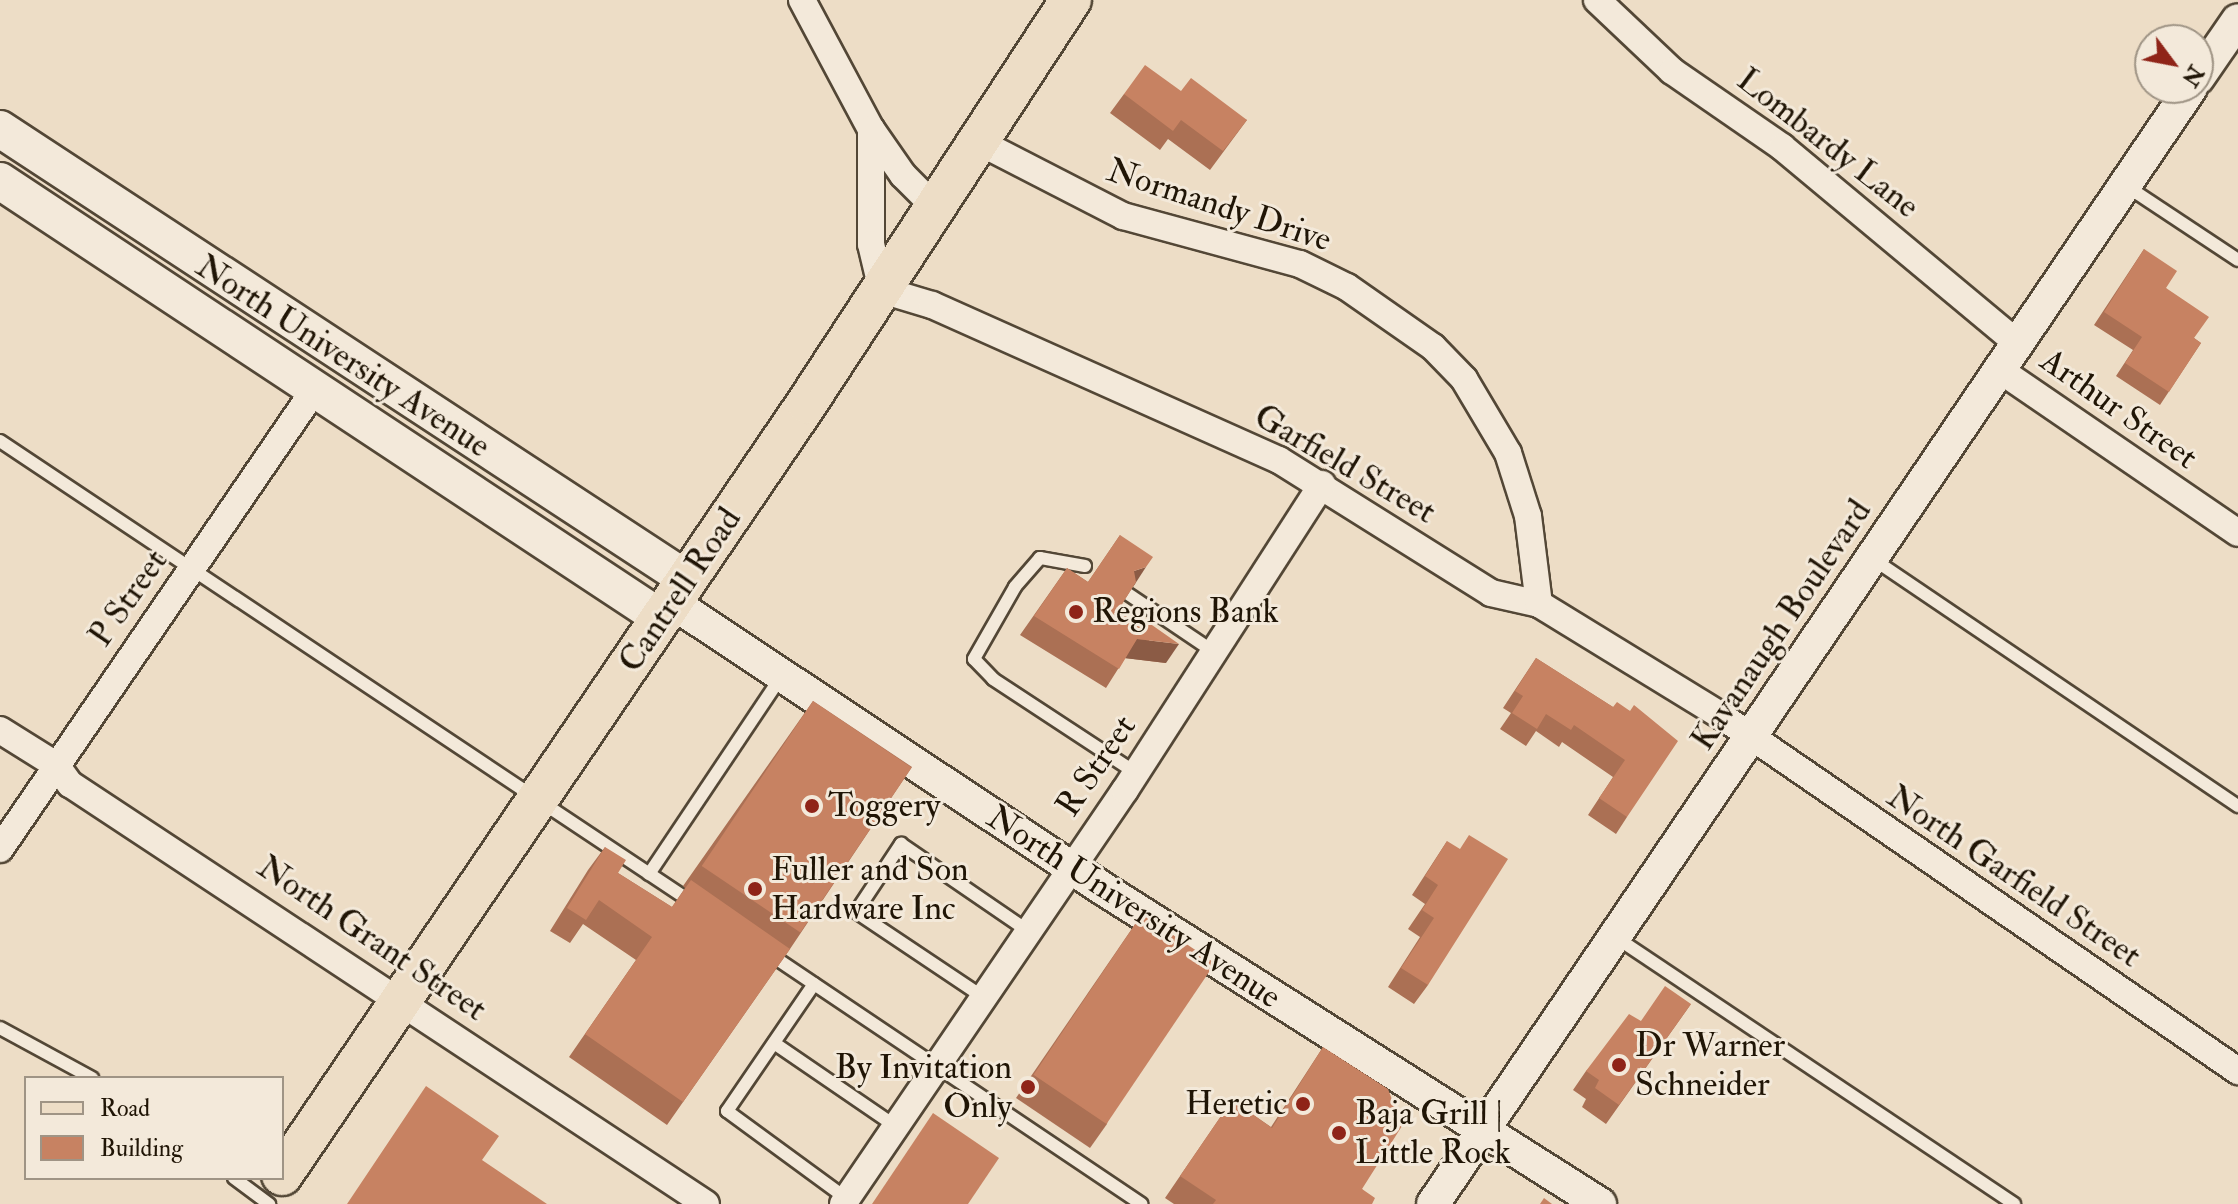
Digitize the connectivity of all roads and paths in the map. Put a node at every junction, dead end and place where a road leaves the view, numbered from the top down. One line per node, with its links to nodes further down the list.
1 (802, 0): 8 (street)
2 (1071, 0): 9 (main road, Cantrell Road)
3 (1597, 0): 15 (street, Lombardy Lane)
4 (2238, 20): 5 (street)
5 (2214, 55)
6 (2180, 104): 11 (street, Kavanaugh Boulevard)
7 (0, 129): 25 (main road, North University Avenue)
8 (871, 129): 12 (street); 14 (street)
9 (979, 142): 12 (main road, Cantrell Road); 26 (street, Normandy Drive)
10 (0, 181): 17 (main road, North University Avenue)
11 (2125, 185): 13 (lane); 15 (street, Kavanaugh Boulevard)
12 (935, 207): 14 (main road, Cantrell Road)
13 (2238, 260)
14 (882, 290): 19 (street, Garfield Street); 25 (main road, Cantrell Road)
15 (2017, 343): 16 (street, Kavanaugh Boulevard)
16 (2000, 370): 20 (street, Arthur Street); 21 (street, Kavanaugh Boulevard)
17 (315, 389): 23 (street, P Street); 25 (main road, North University Avenue)
18 (0, 441): 23 (lane)
19 (1322, 484): 26 (street, Garfield Street); 27 (street, R Street)
20 (2238, 533)
21 (1871, 557): 30 (street, Kavanaugh Boulevard); 34 (lane)
22 (1085, 566): 32 (lane)
23 (192, 569): 31 (street, P Street); 33 (lane)
24 (1128, 594): 27 (lane)
25 (674, 600): 28 (street, North University Avenue); 33 (main road, Cantrell Road)
26 (1539, 604): 30 (street, Garfield Street)
27 (1214, 652): 32 (street, R Street)
28 (782, 675): 36 (street, North University Avenue); 37 (lane)
29 (0, 730): 31 (street, North Grant Street)
30 (1750, 739): 40 (street, Kavanaugh Boulevard); 48 (street, North Garfield Street)
31 (56, 765): 35 (street, P Street); 44 (street, North Grant Street)
32 (1136, 773): 36 (street, R Street)
33 (537, 800): 37 (lane); 44 (main road, Cantrell Road)
34 (2238, 806)
35 (0, 849)
36 (1071, 867): 39 (street, R Street); 51 (street, North University Avenue)
37 (649, 874): 38 (lane)
38 (700, 908)
39 (1028, 931): 43 (street, R Street); 43 (lane)
40 (1614, 936): 51 (street, Kavanaugh Boulevard); 58 (lane)
41 (751, 942): 42 (lane)
42 (814, 984): 46 (lane); 47 (lane)
43 (983, 997): 47 (street, R Street)
44 (400, 1000): 52 (main road, Cantrell Road); 54 (street, North Grant Street)
45 (0, 1028): 49 (lane)
46 (774, 1043): 50 (lane); 53 (lane)
47 (937, 1066): 50 (street, R Street); 55 (lane)
48 (2238, 1071)
49 (88, 1076)
50 (895, 1126): 53 (street, R Street)
51 (1482, 1131): 56 (street, Kavanaugh Boulevard); 57 (street, North University Avenue)
52 (284, 1164)
53 (844, 1201)
54 (706, 1204)
55 (1142, 1204)
56 (1433, 1204)
57 (1600, 1204)
58 (2014, 1204)

